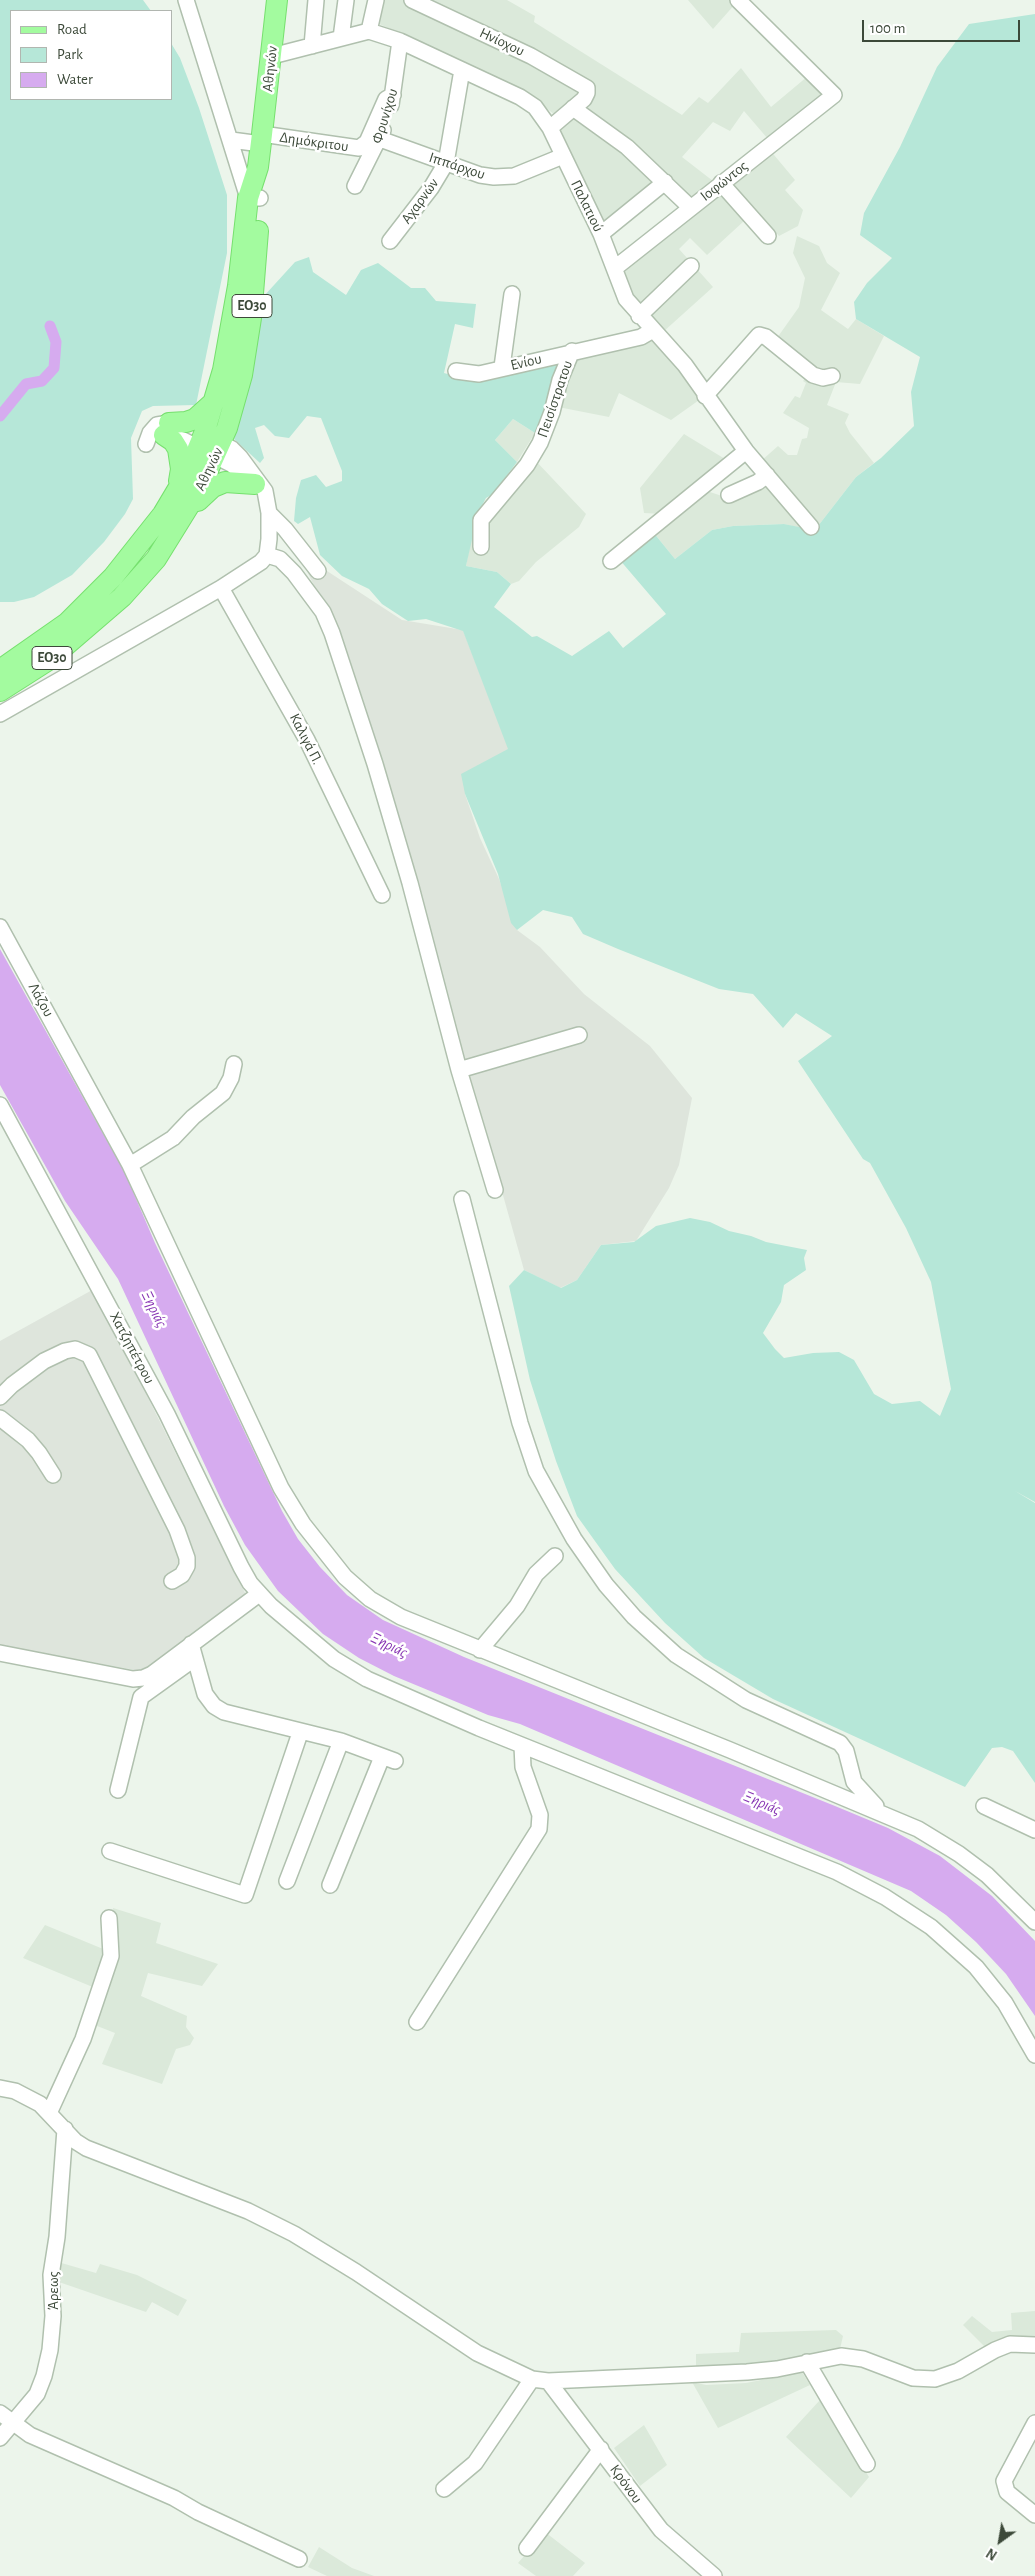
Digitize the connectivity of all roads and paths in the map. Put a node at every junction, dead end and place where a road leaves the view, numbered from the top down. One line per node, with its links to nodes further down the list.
1 (186, 0): 19 (street)
2 (276, 0): 12 (main road, Αθηνών / ΕΟ30)
3 (316, 0): 11 (street)
4 (346, 0): 9 (street)
5 (376, 0): 8 (street)
6 (412, 0): 15 (street, Ηνίοχου)
7 (738, 0): 23 (street, Ιοφώντος)
8 (369, 31): 9 (street); 10 (street, Παλατιού)
9 (341, 38): 11 (street)
10 (400, 41): 13 (street, Παλατιού); 14 (street, Φρυνίχου)
11 (312, 46): 12 (street)
12 (272, 56): 17 (main road, Αθηνών / ΕΟ30)
13 (462, 70): 16 (street, Παλατιού); 21 (street, Αχαρνών)
14 (393, 95): 17 (street, Δημόκριτου); 18 (street, Φρυνίχου)
15 (573, 108): 16 (street); 22 (street)
16 (550, 128): 20 (street, Παλατιού)
17 (262, 139): 19 (street, Δημόκριτου); 25 (main road, Αθηνών / ΕΟ30)
18 (380, 139): 21 (street, Ιππάρχου); 24 (street, Φρυνίχου)
19 (231, 140): 25 (street)
20 (563, 156): 21 (street, Ιππάρχου); 27 (street, Παλατιού)
21 (446, 163): 29 (street, Αχαρνών)
22 (665, 182): 26 (street); 27 (street)
23 (721, 183): 26 (street, Ιοφώντος); 28 (street)
24 (355, 186)
25 (254, 198): 40 (main road, Αθηνών / ΕΟ30); 42 (main road, Αθηνών / ΕΟ30)
26 (690, 208): 31 (street, Ιοφώντος)
27 (600, 234): 31 (street, Παλατιού)
28 (768, 236)
29 (390, 241)
30 (691, 266): 33 (street)
31 (615, 268): 33 (street, Παλατιού)
32 (512, 294): 36 (street)
33 (640, 316): 34 (street, Παλατιού)
34 (653, 330): 35 (street, Ενίου); 39 (street, Παλατιού)
35 (572, 351): 36 (street, Ενίου); 50 (street, Πεισίστρατου)
36 (502, 368): 37 (street, Ενίου)
37 (456, 371)
38 (832, 376): 39 (street)
39 (705, 396): 43 (street, Παλατιού)
40 (216, 399): 41 (main road); 42 (main road, Αθηνών / ΕΟ30)
41 (166, 429): 42 (street); 47 (main road)
42 (210, 446): 45 (street); 47 (main road, Αθηνών / ΕΟ30)
43 (746, 451): 44 (street, Παλατιού); 52 (street)
44 (767, 475): 46 (street); 49 (street, Παλατιού)
45 (260, 488): 47 (main road); 48 (street)
46 (729, 495)
47 (180, 504): 55 (main road, Αθηνών / ΕΟ30); 56 (main road, Αθηνών / ΕΟ30)
48 (269, 513): 51 (street); 53 (street)
49 (811, 527)
50 (481, 547)
51 (267, 554): 54 (street); 62 (street)
52 (611, 561)
53 (318, 571)
54 (220, 588): 57 (street); 58 (street, Καλιγά Π.)
55 (0, 670)
56 (0, 691)
57 (0, 714)
58 (382, 895)
59 (0, 927): 64 (street, Λάζου)
60 (579, 1035): 62 (street)
61 (234, 1064): 64 (street)
62 (459, 1070): 65 (street)
63 (0, 1105): 72 (street, Χατζηπέτρου)
64 (130, 1165): 73 (street, Λάζου)
65 (495, 1190)
66 (462, 1199): 81 (street)
67 (0, 1396): 71 (street)
68 (1, 1421): 69 (street)
69 (53, 1475)
70 (555, 1556): 73 (street)
71 (172, 1581)
72 (259, 1594): 74 (street); 78 (street, Χατζηπέτρου)
73 (480, 1650): 81 (street, Λάζου)
74 (193, 1652): 75 (street); 76 (street); 79 (street)
75 (0, 1653)
76 (300, 1733): 77 (street); 83 (street)
77 (341, 1742): 84 (street); 85 (street)
78 (522, 1746): 88 (street); 89 (street, Χατζηπέτρου)
79 (118, 1790)
80 (984, 1806): 82 (street)
81 (883, 1812): 87 (street, Λάζου)
82 (1035, 1830)
83 (110, 1851)
84 (287, 1881)
85 (330, 1885)
86 (109, 1918): 91 (street)
87 (1035, 1922)
88 (417, 2022)
89 (1035, 2055)
90 (0, 2088): 91 (street)
91 (50, 2112): 92 (street)
92 (65, 2129): 95 (street); 98 (street, Άρεως)
93 (1035, 2345): 94 (street)
94 (807, 2362): 96 (street); 102 (street)
95 (532, 2379): 96 (street); 103 (street)
96 (548, 2381): 101 (street, Κρόνου)
97 (0, 2413): 98 (street)
98 (14, 2422): 100 (street, Άρεως); 106 (street)
99 (1035, 2422): 104 (street)
100 (0, 2438)
101 (601, 2449): 105 (street); 107 (street, Κρόνου)
102 (867, 2464)
103 (444, 2489)
104 (1035, 2514)
105 (527, 2548)
106 (299, 2559)
107 (714, 2576)

